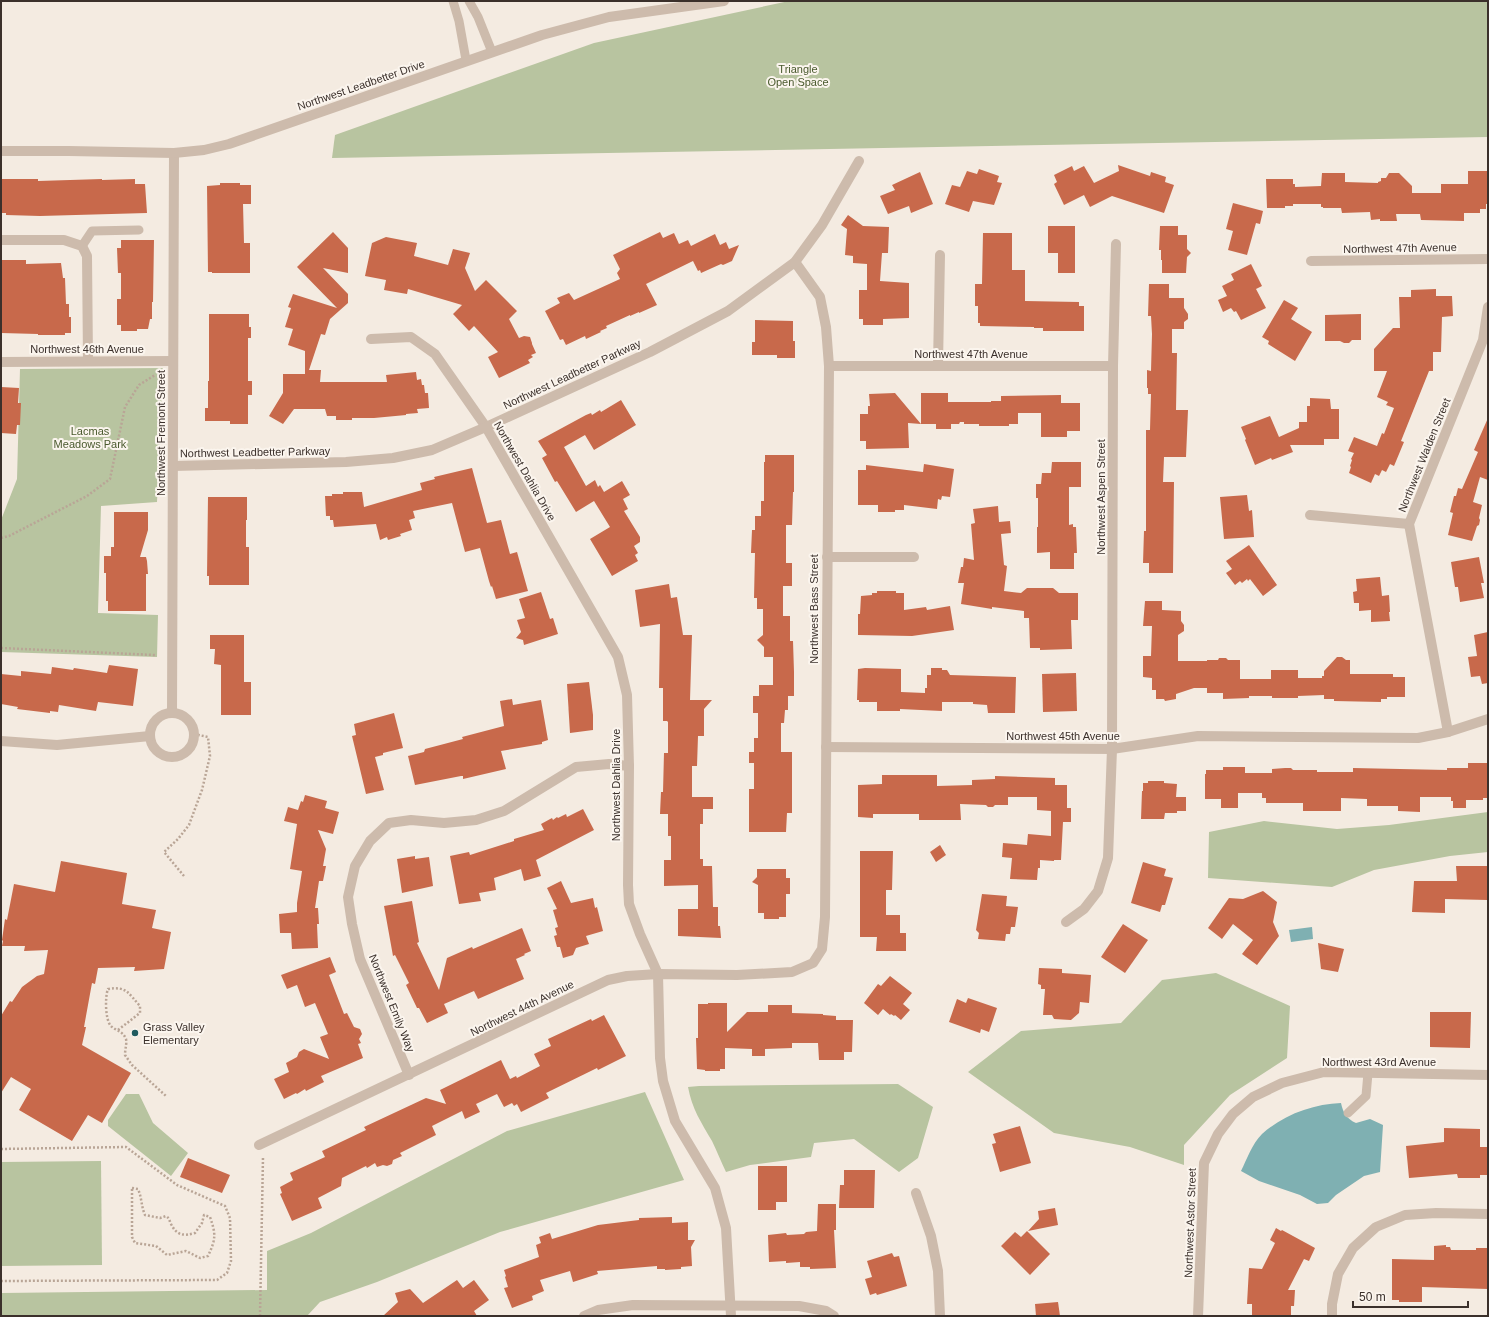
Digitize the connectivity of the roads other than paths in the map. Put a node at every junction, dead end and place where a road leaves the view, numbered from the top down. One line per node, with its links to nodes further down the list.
1 (453, 1): 5 (lane)
2 (469, 1): 4 (lane)
3 (724, 1): 4 (street, Northwest Leadbetter Drive)
4 (492, 52): 5 (street, Northwest Leadbetter Drive)
5 (466, 60): 7 (street, Northwest Leadbetter Drive)
6 (1, 151): 7 (street, Northwest Leadbetter Drive)
7 (174, 153): 20 (street, Northwest Fremont Street)
8 (859, 161): 16 (street, Northwest Leadbetter Parkway)
9 (139, 230): 12 (lane)
10 (1, 240): 12 (street)
11 (1116, 244): 24 (street, Northwest Aspen Street)
12 (82, 246): 19 (street)
13 (940, 255): 22 (street)
14 (1488, 259): 15 (street, Northwest 47th Avenue)
15 (1311, 261)
16 (794, 262): 23 (street, Northwest Bass Street); 25 (street, Northwest Leadbetter Parkway)
17 (1488, 307): 28 (street, Northwest Walden Street)
18 (371, 339): 25 (street, Northwest Dahlia Drive)
19 (88, 360): 20 (street, Northwest 46th Avenue); 21 (street, Northwest 46th Avenue)
20 (173, 361): 26 (street, Northwest Fremont Street)
21 (1, 362)
22 (938, 365): 23 (street, Northwest 47th Avenue); 24 (street, Northwest 47th Avenue)
23 (829, 366): 29 (street, Northwest Bass Street)
24 (1113, 366): 37 (street, Northwest Aspen Street)
25 (486, 427): 26 (street, Northwest Leadbetter Parkway); 38 (street, Northwest Dahlia Drive)
26 (173, 466): 31 (street, Northwest Fremont Street)
27 (1310, 514): 28 (street)
28 (1409, 524): 33 (street, Northwest Walden Street)
29 (827, 557): 30 (street); 36 (street, Northwest Bass Street)
30 (914, 557)
31 (172, 713): 34 (street); 34 (street)
32 (1488, 719): 33 (street, Northwest 45th Avenue)
33 (1448, 732): 37 (street, Northwest 45th Avenue)
34 (150, 736): 35 (street)
35 (1, 741)
36 (826, 747): 37 (street, Northwest 45th Avenue); 40 (street, Northwest Bass Street)
37 (1112, 749): 39 (street, Northwest Aspen Street)
38 (629, 766): 41 (street, Northwest Dahlia Drive); 43 (street, Northwest Emily Way)
39 (1066, 922)
40 (813, 962): 41 (street, Northwest 44th Avenue)
41 (658, 974): 43 (street, Northwest 44th Avenue); 50 (street, Northwest Dahlia Drive)
42 (1368, 1073): 44 (street, Northwest 43rd Avenue); 45 (lane); 46 (street, Northwest 43rd Avenue)
43 (408, 1075): 47 (street, Northwest 44th Avenue)
44 (1488, 1075)
45 (1348, 1113)
46 (1233, 1114): 54 (street, Northwest Astor Street)
47 (260, 1145)
48 (916, 1193): 53 (street)
49 (1488, 1214): 55 (street)
50 (731, 1311): 51 (street); 52 (street)
51 (584, 1316)
52 (834, 1316)
53 (940, 1316)
54 (1198, 1316)
55 (1332, 1316)

